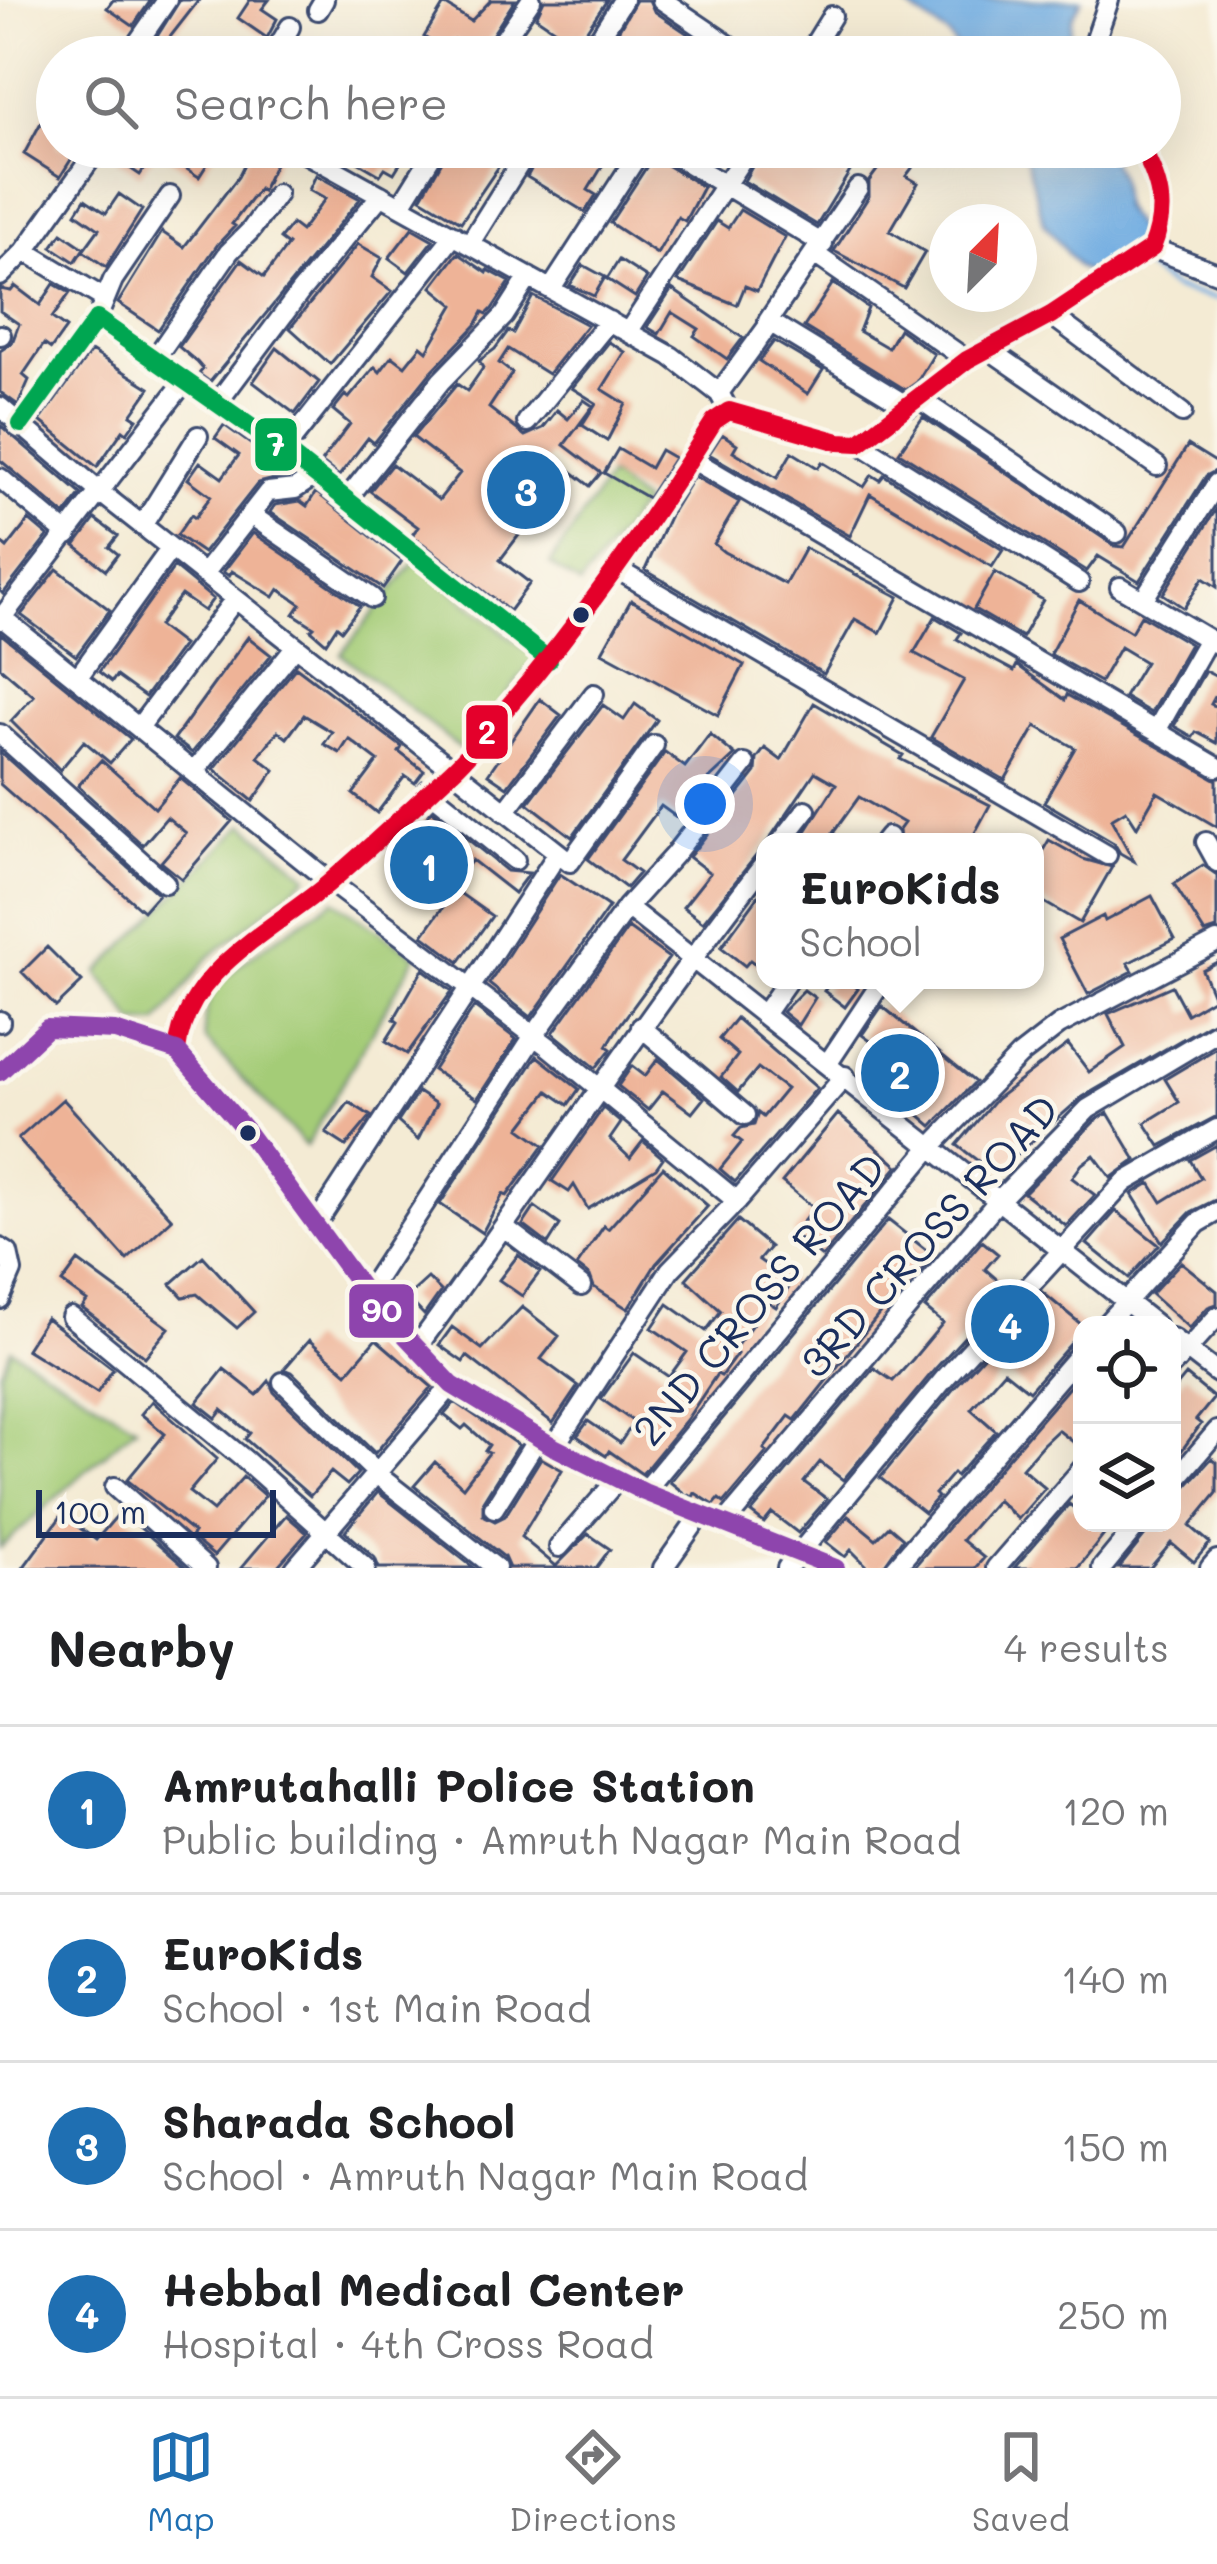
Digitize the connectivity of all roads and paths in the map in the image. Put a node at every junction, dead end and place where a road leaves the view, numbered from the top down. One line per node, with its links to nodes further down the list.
1 (167, 0): 8 (street)
2 (531, 0): 10 (street)
3 (623, 0): 11 (street)
4 (662, 0): 12 (street)
5 (1109, 0): 14 (street)
6 (832, 16): 13 (street)
7 (290, 27): 9 (street)
8 (142, 36)
9 (285, 36)
10 (511, 36)
11 (600, 36)
12 (716, 36)
13 (820, 36)
14 (1097, 36)
15 (84, 168): 31 (street)
16 (338, 168): 26 (street)
17 (423, 168): 28 (street)
18 (514, 168): 29 (street)
19 (630, 168): 36 (street)
20 (697, 168): 23 (street)
21 (737, 168): 23 (street)
22 (1152, 168): 30 (street)
23 (726, 185): 32 (street); 42 (street)
24 (858, 188): 32 (street)
25 (277, 194): 44 (street)
26 (382, 195): 28 (street); 48 (street)
27 (170, 196): 37 (street)
28 (401, 205): 29 (street)
29 (462, 239): 35 (street); 57 (street)
30 (1152, 248): 33 (street); 38 (street)
31 (25, 250): 34 (street); 37 (street)
32 (820, 250): 41 (street); 45 (street)
33 (1217, 273)
34 (0, 276)
35 (529, 277): 36 (street); 64 (street)
36 (551, 289): 40 (street)
37 (105, 299): 39 (street)
38 (1051, 315): 43 (street); 52 (street)
39 (97, 319): 44 (street); 54 (street)
40 (609, 321): 42 (street); 53 (street)
41 (771, 322): 47 (street); 49 (street)
42 (628, 332): 47 (street)
43 (988, 348): 45 (street); 59 (street)
44 (154, 360): 46 (street)
45 (968, 360): 49 (street)
46 (185, 381): 48 (street); 63 (street)
47 (719, 393): 51 (street)
48 (218, 402): 57 (street)
49 (913, 403): 56 (street); 67 (street)
50 (0, 407): 54 (street)
51 (729, 411): 56 (street); 58 (street)
52 (1182, 413)
53 (527, 422)
54 (21, 424): 63 (street)
55 (198, 436): 66 (street)
56 (859, 443): 72 (street)
57 (284, 450): 60 (street)
58 (690, 458): 70 (street); 84 (street)
59 (1156, 466)
60 (316, 475): 64 (street); 65 (street)
61 (0, 478): 68 (street)
62 (1217, 483): 76 (street)
63 (101, 493): 66 (street); 68 (street)
64 (347, 499): 80 (street)
65 (250, 515): 71 (street); 74 (street)
66 (142, 526): 69 (street)
67 (1118, 532)
68 (68, 535): 77 (street)
69 (171, 548): 71 (street); 81 (street)
70 (617, 570): 80 (street); 96 (street)
71 (204, 574): 75 (street)
72 (1079, 582)
73 (1120, 587): 76 (street)
74 (372, 598)
75 (235, 599): 79 (street); 83 (street)
76 (1143, 600): 78 (street)
77 (1, 618): 81 (street)
78 (1212, 641): 84 (street)
79 (295, 646): 89 (street); 90 (street)
80 (549, 660): 89 (street)
81 (78, 677): 83 (street)
82 (594, 694): 93 (street)
83 (140, 726): 90 (street)
84 (1156, 731): 88 (street)
85 (0, 734): 102 (street)
86 (654, 745): 97 (street)
87 (745, 764): 103 (street)
88 (1217, 767)
89 (453, 771): 91 (street); 93 (street)
90 (194, 772): 101 (street)
91 (428, 790): 98 (street); 101 (street)
92 (806, 810): 94 (street)
93 (505, 812): 97 (street)
94 (789, 833)
95 (1206, 842): 99 (street)
96 (1107, 855)
97 (564, 858): 106 (street)
98 (515, 860)
99 (1217, 862)
100 (756, 874): 105 (street)
101 (330, 882): 106 (street); 113 (street)
102 (165, 883)
103 (627, 907): 105 (street); 112 (street)
104 (1217, 942): 120 (street, 2ND CROSS ROAD)
105 (691, 957): 109 (street); 110 (street)
106 (470, 986): 112 (street); 124 (street)
107 (782, 989): 109 (street)
108 (877, 989): 114 (street)
109 (765, 1013): 114 (street)
110 (641, 1027): 117 (street); 118 (street)
111 (1217, 1032): 122 (street, 3RD CROSS ROAD)
112 (533, 1037): 117 (street); 130 (street)
113 (177, 1051): 115 (street); 124 (street)
114 (828, 1063): 116 (street)
115 (0, 1072)
116 (845, 1076): 120 (street); 121 (street)
117 (598, 1087): 121 (street); 125 (street)
118 (745, 1115)
119 (1217, 1129): 127 (street)
120 (931, 1147): 122 (street); 151 (street, 2ND CROSS ROAD)
121 (737, 1201): 145 (street)
122 (998, 1201): 127 (street); 154 (street, 3RD CROSS ROAD)
123 (1217, 1212): 132 (street)
124 (316, 1224): 130 (street)
125 (505, 1228): 129 (street); 139 (street)
126 (0, 1248): 128 (street)
127 (1062, 1250): 132 (street); 158 (street)
128 (6, 1272): 131 (street)
129 (581, 1286)
130 (366, 1294): 139 (street)
131 (0, 1299)
132 (1125, 1301): 133 (street); 134 (street)
133 (1112, 1316)
134 (1144, 1316)
135 (71, 1317): 156 (street)
136 (1217, 1318): 137 (street)
137 (1181, 1343)
138 (1181, 1346): 141 (street)
139 (417, 1347): 143 (street)
140 (1073, 1361): 166 (street)
141 (1217, 1373)
142 (283, 1382): 147 (street)
143 (452, 1385): 145 (street); 147 (street)
144 (1217, 1431): 146 (street)
145 (546, 1443): 148 (street); 152 (street)
146 (1181, 1473)
147 (377, 1474): 156 (street); 163 (street)
148 (618, 1479): 151 (street); 157 (street)
149 (1073, 1479): 167 (street)
150 (115, 1486): 160 (street)
151 (644, 1492): 153 (street)
152 (494, 1508)
153 (701, 1514): 154 (street); 164 (street)
154 (724, 1524): 158 (street)
155 (1132, 1532): 168 (street)
156 (326, 1535): 161 (street); 162 (street)
157 (559, 1547)
158 (793, 1560): 165 (street)
159 (1217, 1560): 169 (street)
160 (206, 1568)
161 (295, 1568)
162 (366, 1568)
163 (496, 1568)
164 (663, 1568)
165 (836, 1568)
166 (895, 1568)
167 (996, 1568)
168 (1102, 1568)
169 (1210, 1568)

